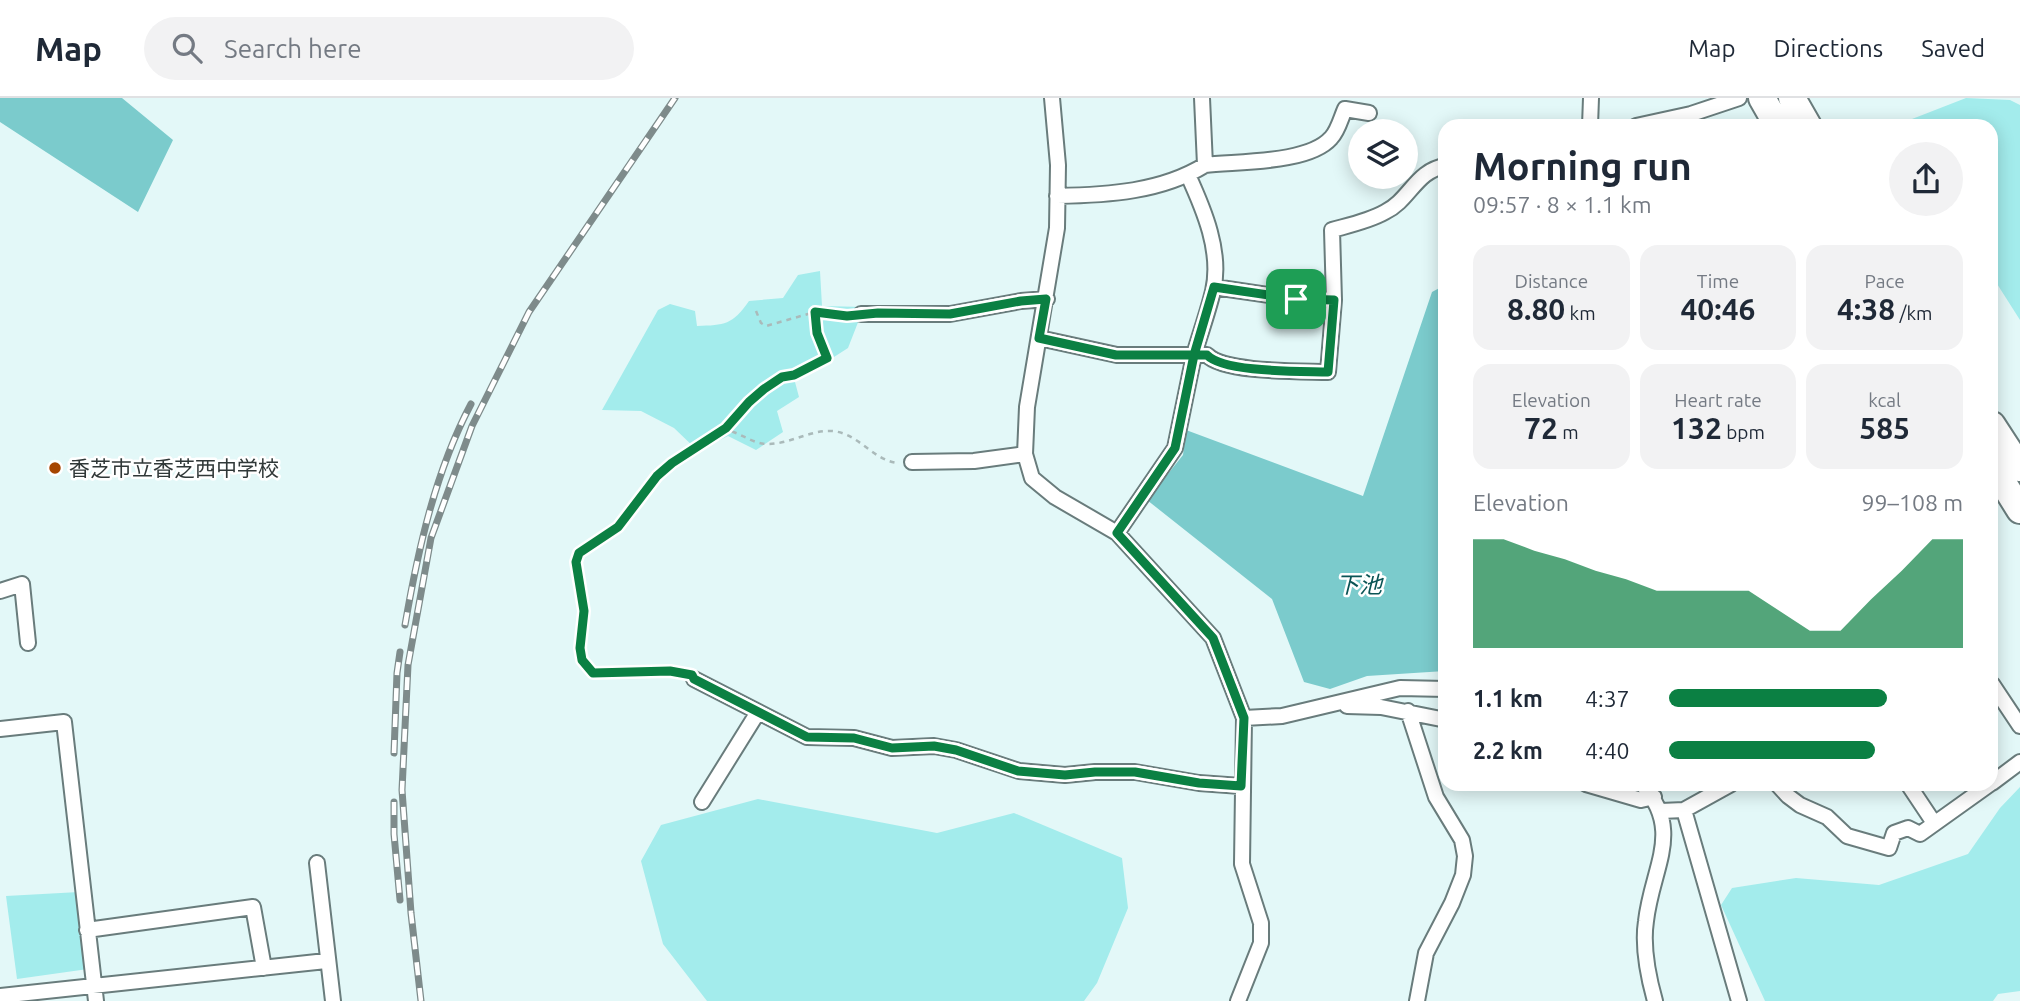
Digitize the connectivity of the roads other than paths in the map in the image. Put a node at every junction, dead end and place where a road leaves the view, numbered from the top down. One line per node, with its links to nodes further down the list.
1 (1052, 98): 13 (street)
2 (1202, 98): 10 (street)
3 (1591, 98): 7 (street)
4 (1739, 98): 8 (street)
5 (1762, 98): 9 (highway)
6 (1369, 113): 10 (street)
7 (1590, 119)
8 (1697, 119)
9 (1774, 119)
10 (1205, 164): 12 (street)
11 (1438, 167): 16 (street)
12 (1188, 175): 13 (street); 14 (street)
13 (1058, 196): 15 (street)
14 (1214, 287): 16 (street); 19 (street)
15 (1046, 299): 17 (street); 18 (street)
16 (1334, 300): 19 (street)
17 (861, 314)
18 (1039, 338): 19 (street); 23 (street)
19 (1194, 355): 28 (street)
20 (1998, 417): 22 (highway)
21 (1998, 434): 25 (highway)
22 (2020, 447)
23 (1025, 454): 24 (street); 28 (street)
24 (912, 462)
25 (2020, 468)
26 (1998, 475): 27 (highway)
27 (2020, 510)
28 (1117, 533): 37 (street)
29 (0, 591): 30 (street)
30 (28, 643)
31 (694, 679): 36 (street)
32 (1438, 689): 34 (street)
33 (1998, 693): 39 (street)
34 (1329, 705): 35 (street); 37 (street)
35 (1408, 711): 38 (street); 63 (street)
36 (758, 712): 43 (street); 50 (street)
37 (1244, 718): 43 (street)
38 (1438, 718)
39 (2020, 726)
40 (0, 729): 55 (street)
41 (2020, 762): 42 (street)
42 (1998, 778)
43 (1241, 786): 62 (street)
44 (1610, 791): 51 (street)
45 (1647, 791): 51 (street)
46 (1719, 791): 52 (street)
47 (1783, 791): 53 (street)
48 (1913, 791): 53 (street)
49 (1980, 791): 53 (street)
50 (702, 802)
51 (1657, 804): 52 (street); 64 (street)
52 (1685, 810): 65 (street)
53 (1934, 823)
54 (317, 863): 56 (street)
55 (87, 930): 57 (street); 58 (street)
56 (326, 961): 57 (street); 61 (street)
57 (264, 968): 58 (street)
58 (94, 984): 59 (street); 60 (street)
59 (0, 996)
60 (96, 1001)
61 (333, 1001)
62 (1238, 1001)
63 (1417, 1001)
64 (1655, 1001)
65 (1739, 1001)

